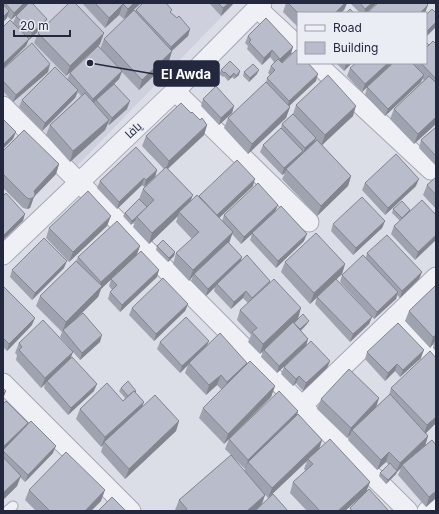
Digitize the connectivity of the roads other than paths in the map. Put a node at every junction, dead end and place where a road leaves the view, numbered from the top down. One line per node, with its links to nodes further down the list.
1 (259, 6): 2 (street); 4 (street, يافا)
2 (297, 45)
3 (317, 64): 6 (street)
4 (175, 91): 7 (street, يافا); 8 (street)
5 (3, 106): 7 (street)
6 (431, 170)
7 (78, 182): 9 (street, يافا); 14 (street)
8 (310, 222)
9 (3, 254)
10 (436, 277): 11 (street)
11 (394, 318): 12 (street); 14 (street)
12 (436, 361)
13 (3, 384): 16 (street)
14 (302, 406): 17 (street)
15 (436, 503): 18 (street)
16 (131, 511)
17 (408, 511)
18 (427, 511)

